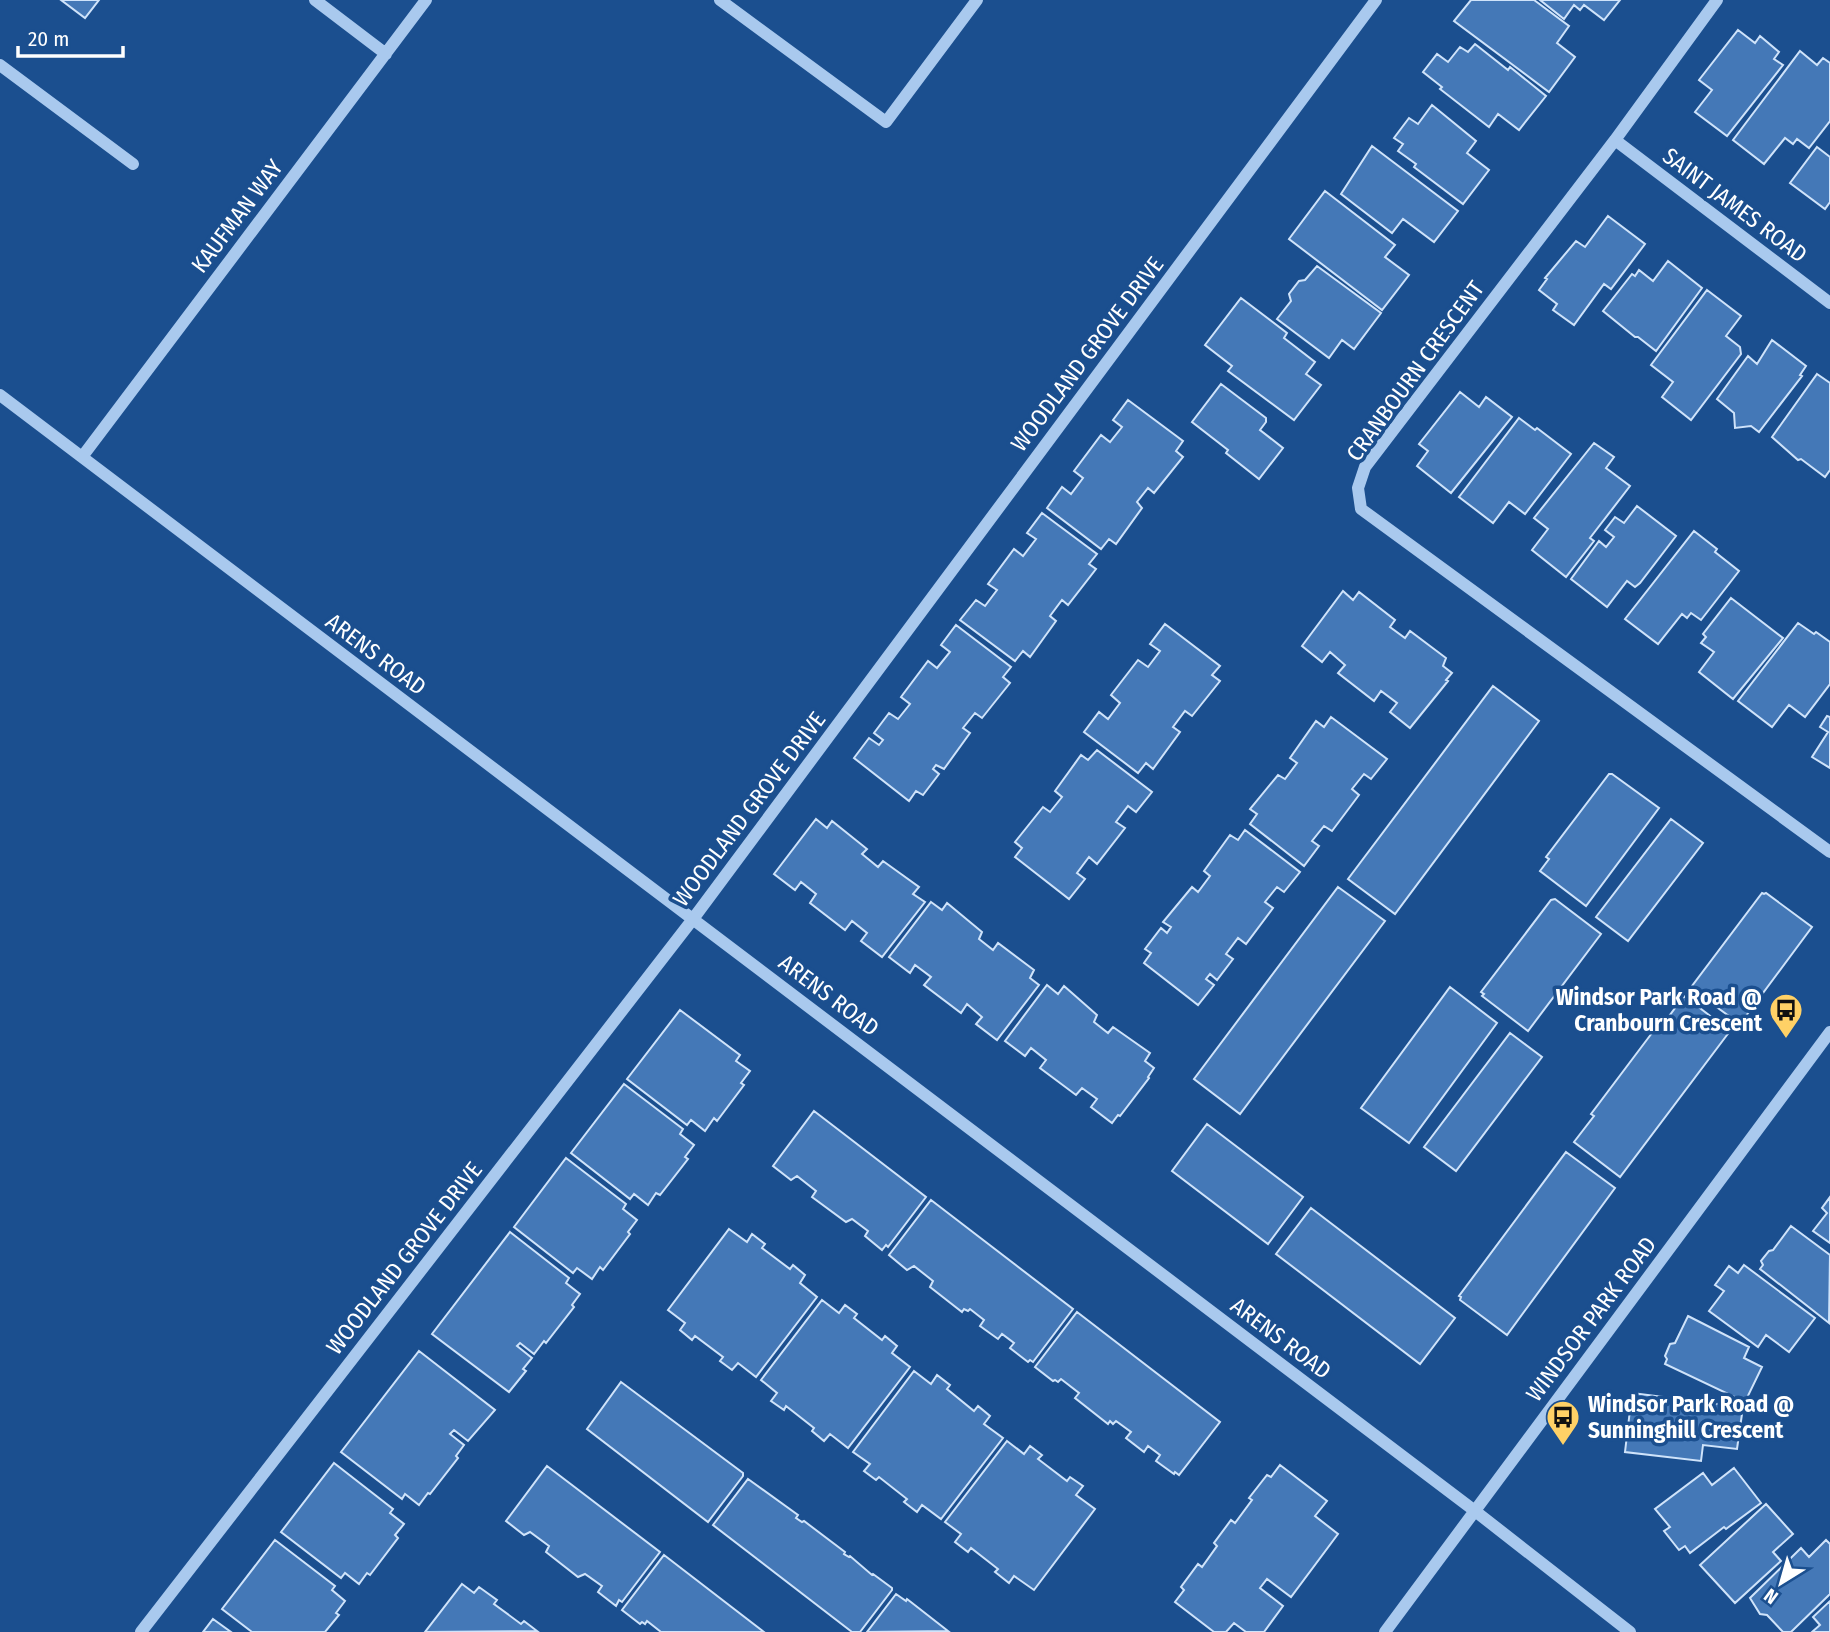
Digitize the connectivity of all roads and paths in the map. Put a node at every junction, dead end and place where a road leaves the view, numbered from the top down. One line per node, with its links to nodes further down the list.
1 (315, 0): 7 (street)
2 (426, 0): 7 (street, KAUFMAN WAY)
3 (720, 0): 4 (street)
4 (977, 0)
5 (1376, 0): 15 (street, WOODLAND GROVE DRIVE)
6 (1717, 0): 9 (street, CRANBOURN CRESCENT)
7 (386, 54): 13 (street, KAUFMAN WAY)
8 (0, 65): 10 (street)
9 (1615, 141): 11 (street, SAINT JAMES ROAD); 14 (street, CRANBOURN CRESCENT)
10 (133, 164)
11 (1830, 303)
12 (0, 395): 13 (street, ARENS ROAD)
13 (82, 457): 15 (street, ARENS ROAD)
14 (1830, 852)
15 (693, 919): 17 (street, ARENS ROAD); 18 (street, WOODLAND GROVE DRIVE)
16 (1830, 1032): 17 (street, WINDSOR PARK ROAD)
17 (1475, 1511): 19 (street, WINDSOR PARK ROAD); 20 (street, ARENS ROAD)
18 (141, 1632)
19 (1385, 1632)
20 (1630, 1632)

